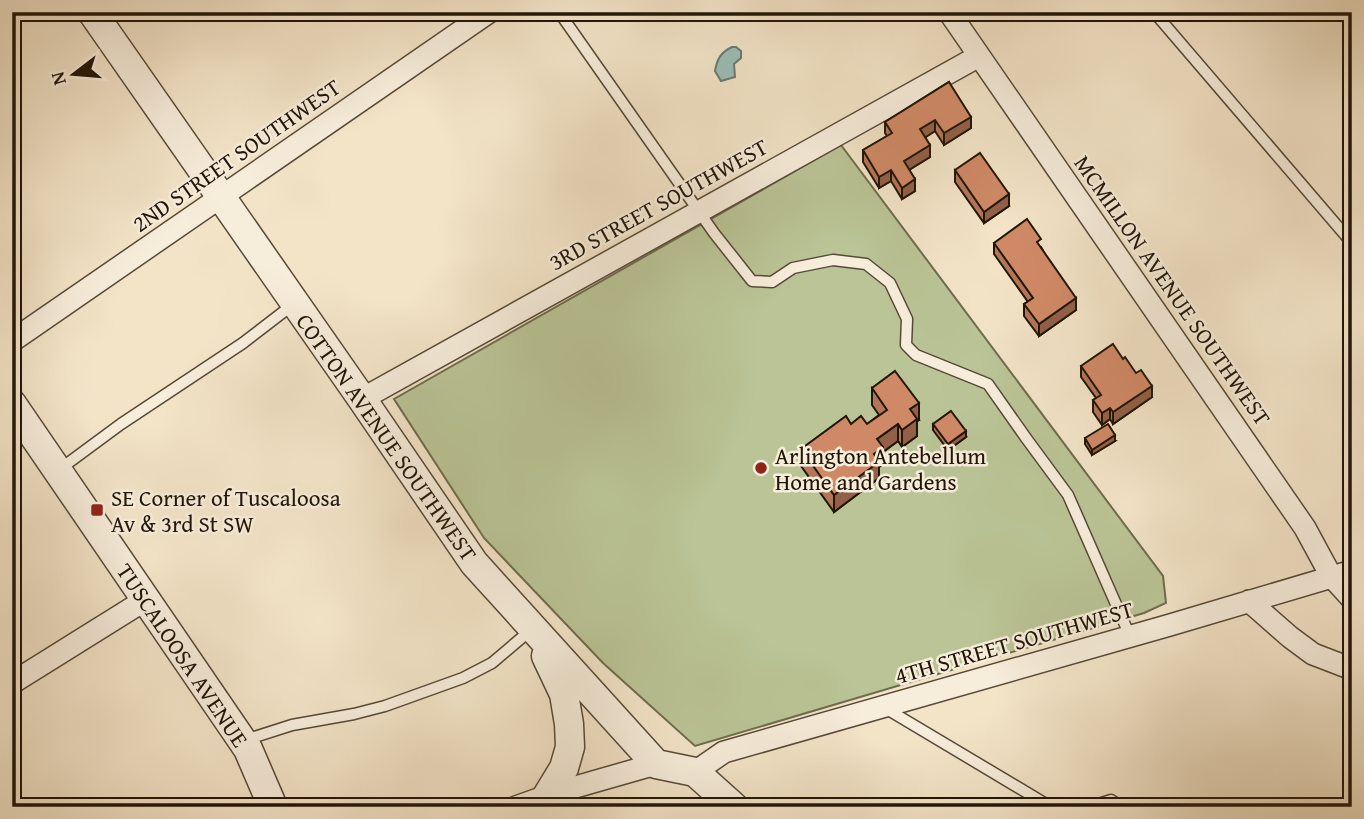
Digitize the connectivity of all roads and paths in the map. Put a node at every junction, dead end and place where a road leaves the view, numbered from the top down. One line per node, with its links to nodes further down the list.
1 (92, 12): 7 (street, COTTON AVENUE SOUTHWEST)
2 (489, 12): 7 (street, 2ND STREET SOUTHWEST)
3 (559, 12): 8 (lane)
4 (948, 12): 6 (street, MCMILLON AVENUE SOUTHWEST)
5 (1154, 12): 9 (lane)
6 (979, 56): 8 (street, 3RD STREET SOUTHWEST); 15 (street, MCMILLON AVENUE SOUTHWEST)
7 (221, 198): 10 (street, COTTON AVENUE SOUTHWEST); 11 (street, 2ND STREET SOUTHWEST)
8 (699, 212): 12 (street, 3RD STREET SOUTHWEST); 20 (lane)
9 (1352, 243)
10 (295, 303): 12 (street, COTTON AVENUE SOUTHWEST); 14 (lane)
11 (12, 341)
12 (362, 399): 19 (street, COTTON AVENUE SOUTHWEST)
13 (12, 404): 14 (street, TUSCALOOSA AVENUE)
14 (58, 471): 17 (street, TUSCALOOSA AVENUE)
15 (1341, 573): 16 (street, MCMILLON AVENUE SOUTHWEST); 18 (street, 4TH STREET SOUTHWEST)
16 (1352, 598)
17 (145, 600): 22 (street); 24 (street, TUSCALOOSA AVENUE)
18 (1249, 601): 20 (street, 4TH STREET SOUTHWEST); 21 (street)
19 (533, 628): 24 (lane); 25 (street, COTTON AVENUE SOUTHWEST); 27 (street)
20 (1130, 636): 23 (street, 4TH STREET SOUTHWEST)
21 (1352, 669)
22 (12, 683)
23 (881, 706): 26 (street, 4TH STREET SOUTHWEST); 31 (lane)
24 (242, 741): 28 (street, TUSCALOOSA AVENUE)
25 (656, 764): 26 (street); 27 (street)
26 (695, 772): 30 (street)
27 (547, 796): 29 (street)
28 (273, 807)
29 (516, 807)
30 (734, 807)
31 (1051, 807)
32 (1089, 807): 33 (lane)
33 (1122, 807)

